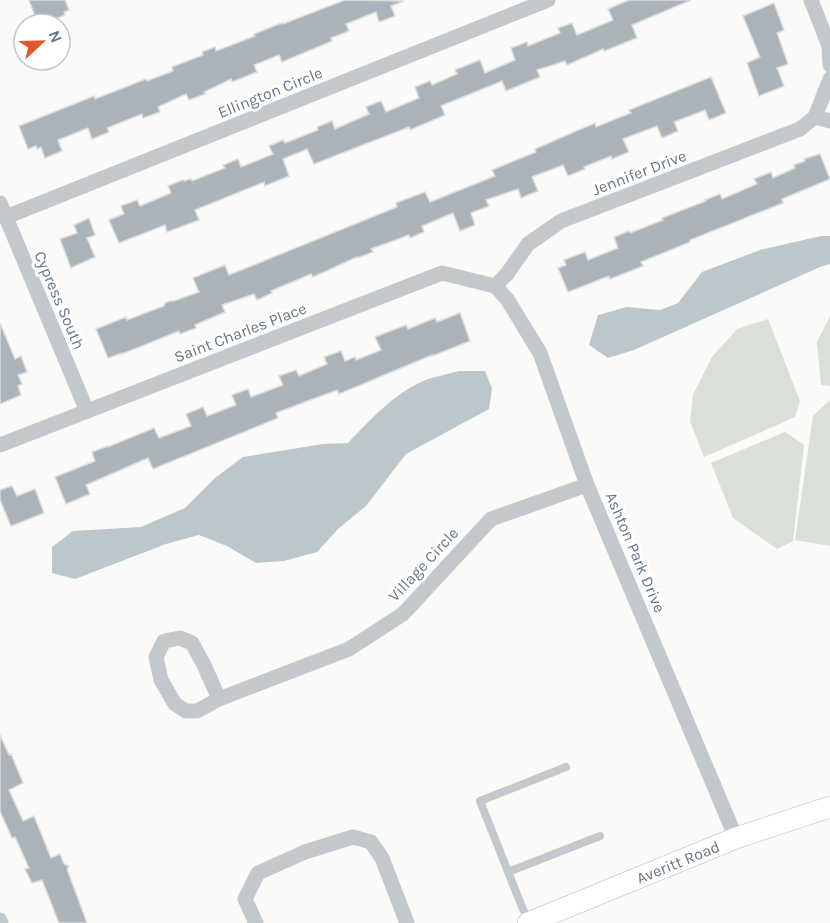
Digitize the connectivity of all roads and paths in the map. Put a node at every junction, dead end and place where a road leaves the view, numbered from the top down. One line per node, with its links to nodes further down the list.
1 (548, 0): 8 (street, Ellington Circle)
2 (811, 0): 3 (street)
3 (830, 64)
4 (830, 79): 5 (street)
5 (815, 117): 6 (street); 9 (street, Jennifer Drive)
6 (830, 121)
7 (0, 203): 8 (street, Cypress South)
8 (6, 217): 10 (street, Cypress South)
9 (495, 286): 10 (street, Saint Charles Place); 12 (street, Ashton Park Drive)
10 (87, 411): 11 (street, Saint Charles Place)
11 (0, 445)
12 (587, 485): 13 (street, Village Circle); 17 (street, Ashton Park Drive)
13 (219, 699): 13 (street, Village Circle)
14 (566, 767): 18 (lane)
15 (830, 807): 17 (street, Averitt Road)
16 (600, 836): 18 (lane)
17 (736, 838): 21 (street, Averitt Road)
18 (508, 872): 21 (lane)
19 (256, 923): 20 (street)
20 (407, 923)
21 (530, 923)

